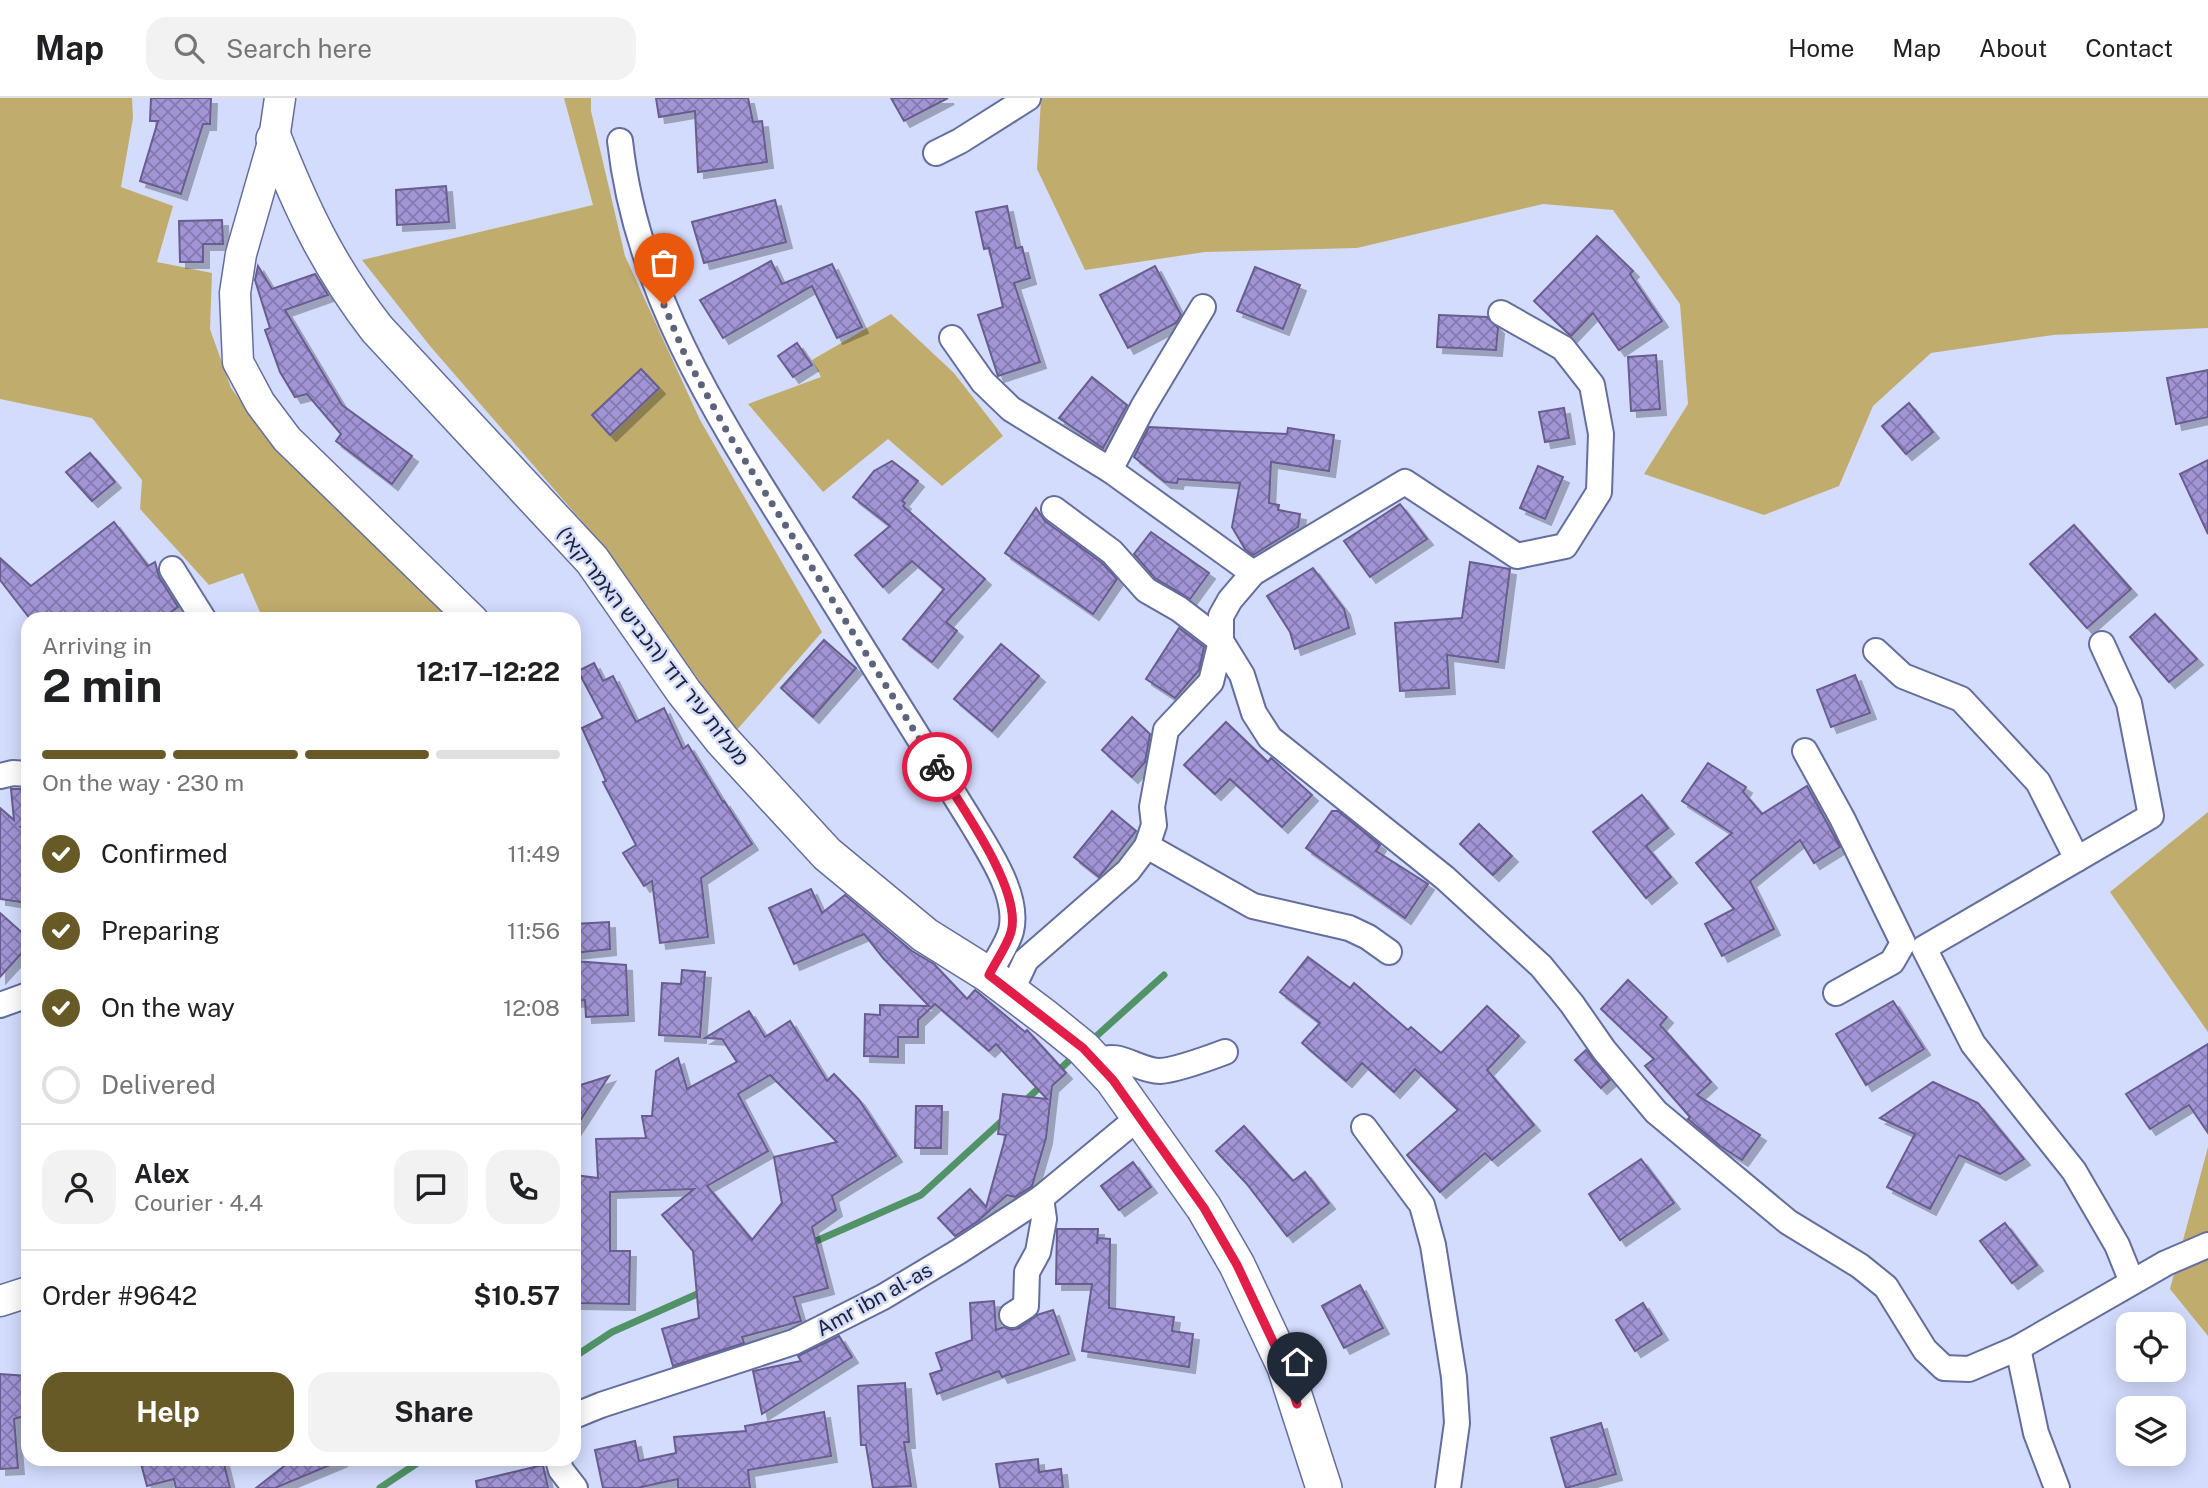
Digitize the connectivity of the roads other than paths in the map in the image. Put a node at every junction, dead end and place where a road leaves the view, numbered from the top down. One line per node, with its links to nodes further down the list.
1 (280, 98): 3 (street)
2 (1028, 98): 5 (street)
3 (274, 139): 14 (street); 25 (main road, מעלות עיר דוד (הכביש האמריקאי))
4 (620, 141): 25 (street)
5 (936, 153)
6 (1203, 307): 9 (street)
7 (1501, 313): 12 (street)
8 (952, 338): 9 (street)
9 (1110, 470): 12 (street)
10 (1054, 509): 15 (street)
11 (172, 569): 13 (street)
12 (1253, 573): 15 (street)
13 (199, 612)
14 (465, 612)
15 (1221, 641): 21 (street); 39 (street)
16 (2102, 644): 22 (street)
17 (1876, 651): 22 (street)
18 (1805, 751): 23 (street)
19 (21, 774): 20 (street)
20 (0, 776)
21 (1147, 846): 24 (street); 25 (street)
22 (2077, 859): 23 (street)
23 (1914, 946): 26 (street); 35 (street)
24 (1389, 952)
25 (1000, 983): 30 (main road, מעלות עיר דוד (הכביש האמריקאי))
26 (1836, 993)
27 (21, 998): 28 (street)
28 (0, 1005)
29 (1225, 1052): 30 (street)
30 (1097, 1062): 31 (main road, מעלות עיר דוד (הכביש האמריקאי))
31 (1139, 1117): 33 (street, Amr ibn al-as); 43 (main road, מעלות עיר דוד (הכביש האמריקאי))
32 (1364, 1127): 44 (street)
33 (1041, 1198): 38 (street); 40 (street, Amr ibn al-as)
34 (2208, 1245): 35 (street)
35 (2132, 1282): 39 (street)
36 (21, 1294): 37 (street)
37 (0, 1301)
38 (1012, 1315)
39 (2018, 1348): 45 (street)
40 (581, 1413)
41 (560, 1466): 42 (street)
42 (575, 1488)
43 (1324, 1488)
44 (1448, 1488)
45 (2057, 1488)

